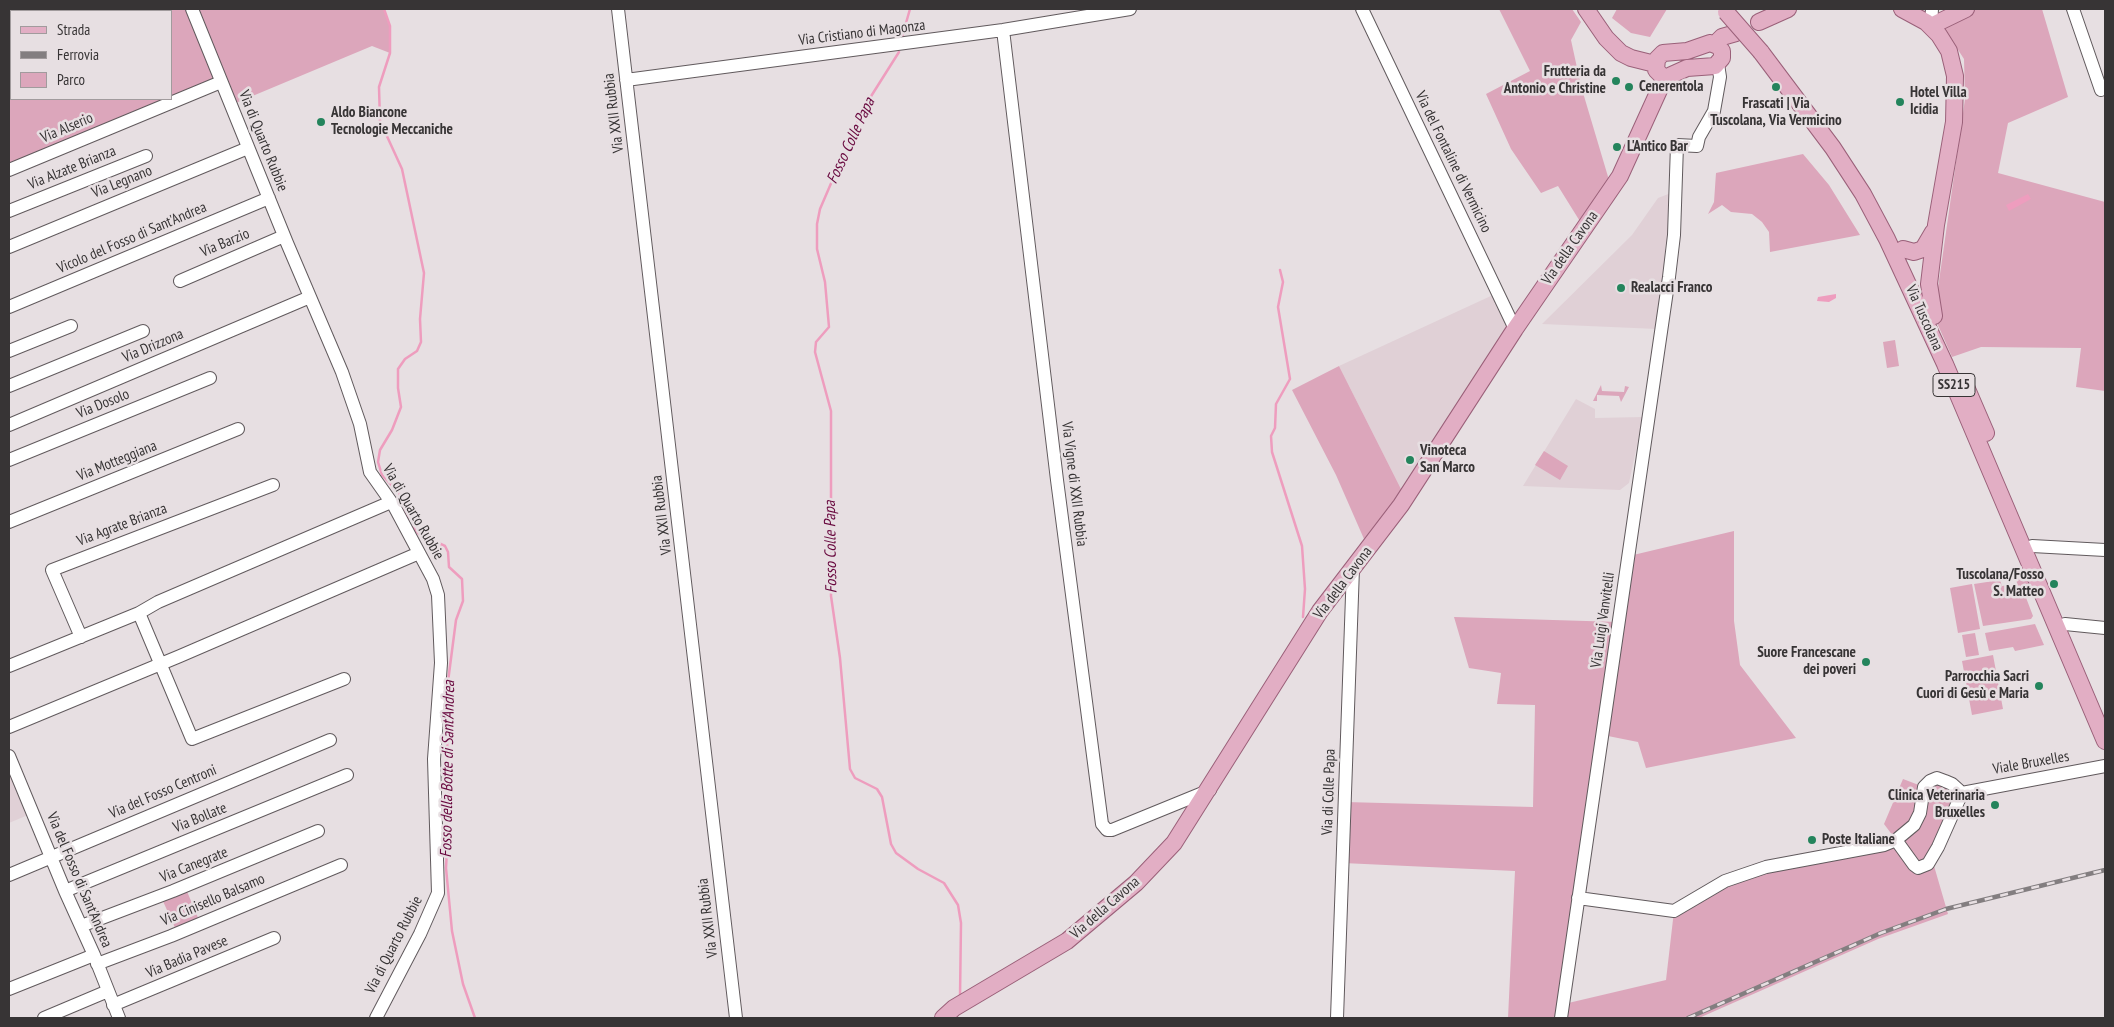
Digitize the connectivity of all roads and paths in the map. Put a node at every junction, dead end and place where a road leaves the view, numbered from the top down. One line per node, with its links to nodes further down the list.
1 (192, 9): 19 (street, Via di Quarto Rubbie)
2 (618, 9): 18 (street, Via XXII Rubbia)
3 (1130, 9): 14 (street, Via Cristiano di Magonza)
4 (1362, 9): 35 (street, Via del Fontaline di Vermicino)
5 (1586, 9): 17 (main road)
6 (1788, 9): 12 (main road)
7 (1902, 9): 13 (main road)
8 (1932, 9): 13 (street)
9 (1966, 9): 13 (main road)
10 (2073, 9): 20 (street)
11 (1729, 10): 15 (main road, Via Tuscolana / SS215)
12 (1759, 22)
13 (1930, 26): 26 (main road)
14 (1003, 30): 18 (street, Via Cristiano di Magonza); 64 (street, Via Vigne di XXII Rubbia)
15 (1765, 48): 29 (main road, Via Tuscolana / SS215); 60 (main road, Via Tuscolana / SS215)
16 (1715, 56): 17 (main road); 17 (main road); 72 (street, Via Luigi Vanvitelli)
17 (1659, 65): 35 (main road, Via della Cavona)
18 (626, 80): 82 (street, Via XXII Rubbia)
19 (221, 82): 21 (street, Via di Quarto Rubbie); 23 (street, Via Alserio)
20 (2105, 87)
21 (248, 148): 24 (street, Via di Quarto Rubbie); 28 (street, Via Legnano)
22 (146, 156): 25 (street, Via Alzate Brianza)
23 (9, 170)
24 (269, 198): 27 (street, Via di Quarto Rubbie); 32 (street, Vicolo del Fosso di Sant'Andrea)
25 (9, 210)
26 (1936, 225): 29 (main road); 33 (main road)
27 (284, 236): 30 (street, Via Barzio); 31 (street, Via di Quarto Rubbie)
28 (9, 247)
29 (1903, 249): 33 (main road, Via Tuscolana / SS215)
30 (180, 281)
31 (310, 297): 40 (street, Via Drizzona); 44 (street, Via di Quarto Rubbie)
32 (9, 307)
33 (1934, 316): 46 (main road, Via Tuscolana / SS215)
34 (71, 326): 37 (street)
35 (1515, 329): 49 (main road, Via della Cavona)
36 (142, 331): 39 (street)
37 (9, 351)
38 (210, 378): 42 (street, Via Dosolo)
39 (9, 386)
40 (9, 425)
41 (238, 429): 45 (street, Via Motteggiana)
42 (9, 460)
43 (272, 485): 53 (street, Via Agrate Brianza)
44 (391, 502): 48 (street, Via di Quarto Rubbie); 50 (street)
45 (9, 522)
46 (2032, 546): 47 (street); 51 (main road, Via Tuscolana / SS215)
47 (2105, 550)
48 (419, 554): 54 (street); 81 (street, Via di Quarto Rubbie)
49 (1354, 568): 64 (main road, Via della Cavona); 84 (street, Via di Colle Papa)
50 (139, 613): 53 (street); 54 (street)
51 (2065, 624): 52 (street); 57 (main road, Via Tuscolana / SS215)
52 (2105, 628)
53 (81, 636): 55 (street)
54 (160, 664): 56 (street); 58 (street)
55 (9, 666)
56 (344, 679)
57 (2105, 716)
58 (9, 726)
59 (330, 740): 68 (street, Via del Fosso Centroni)
60 (2105, 741)
61 (9, 756): 68 (street, Via del Fosso di Sant'Andrea)
62 (2105, 766): 65 (street, Viale Bruxelles)
63 (347, 775): 71 (street, Via Bollate)
64 (1210, 790): 83 (main road, Via della Cavona)
65 (1962, 793): 67 (street); 67 (street)
66 (318, 831): 73 (street, Via Canegrate)
67 (1896, 840): 72 (street)
68 (50, 857): 70 (street, Via del Fosso Centroni); 71 (street, Via del Fosso di Sant'Andrea)
69 (341, 865): 75 (street, Via Cinisello Balsamo)
70 (9, 875)
71 (65, 892): 73 (street, Via del Fosso di Sant'Andrea)
72 (1578, 898): 85 (street, Via Luigi Vanvitelli)
73 (81, 926): 75 (street, Via del Fosso di Sant'Andrea)
74 (274, 938): 78 (street, Via Badia Pavese)
75 (96, 959): 76 (street, Via Cinisello Balsamo); 77 (street, Via del Fosso di Sant'Andrea)
76 (9, 989)
77 (108, 991): 78 (street, Via del Fosso di Sant'Andrea); 79 (street)
78 (113, 1006): 80 (street, Via del Fosso di Sant'Andrea)
79 (44, 1018)
80 (118, 1018)
81 (376, 1018)
82 (736, 1018)
83 (943, 1018)
84 (1337, 1018)
85 (1561, 1018)

